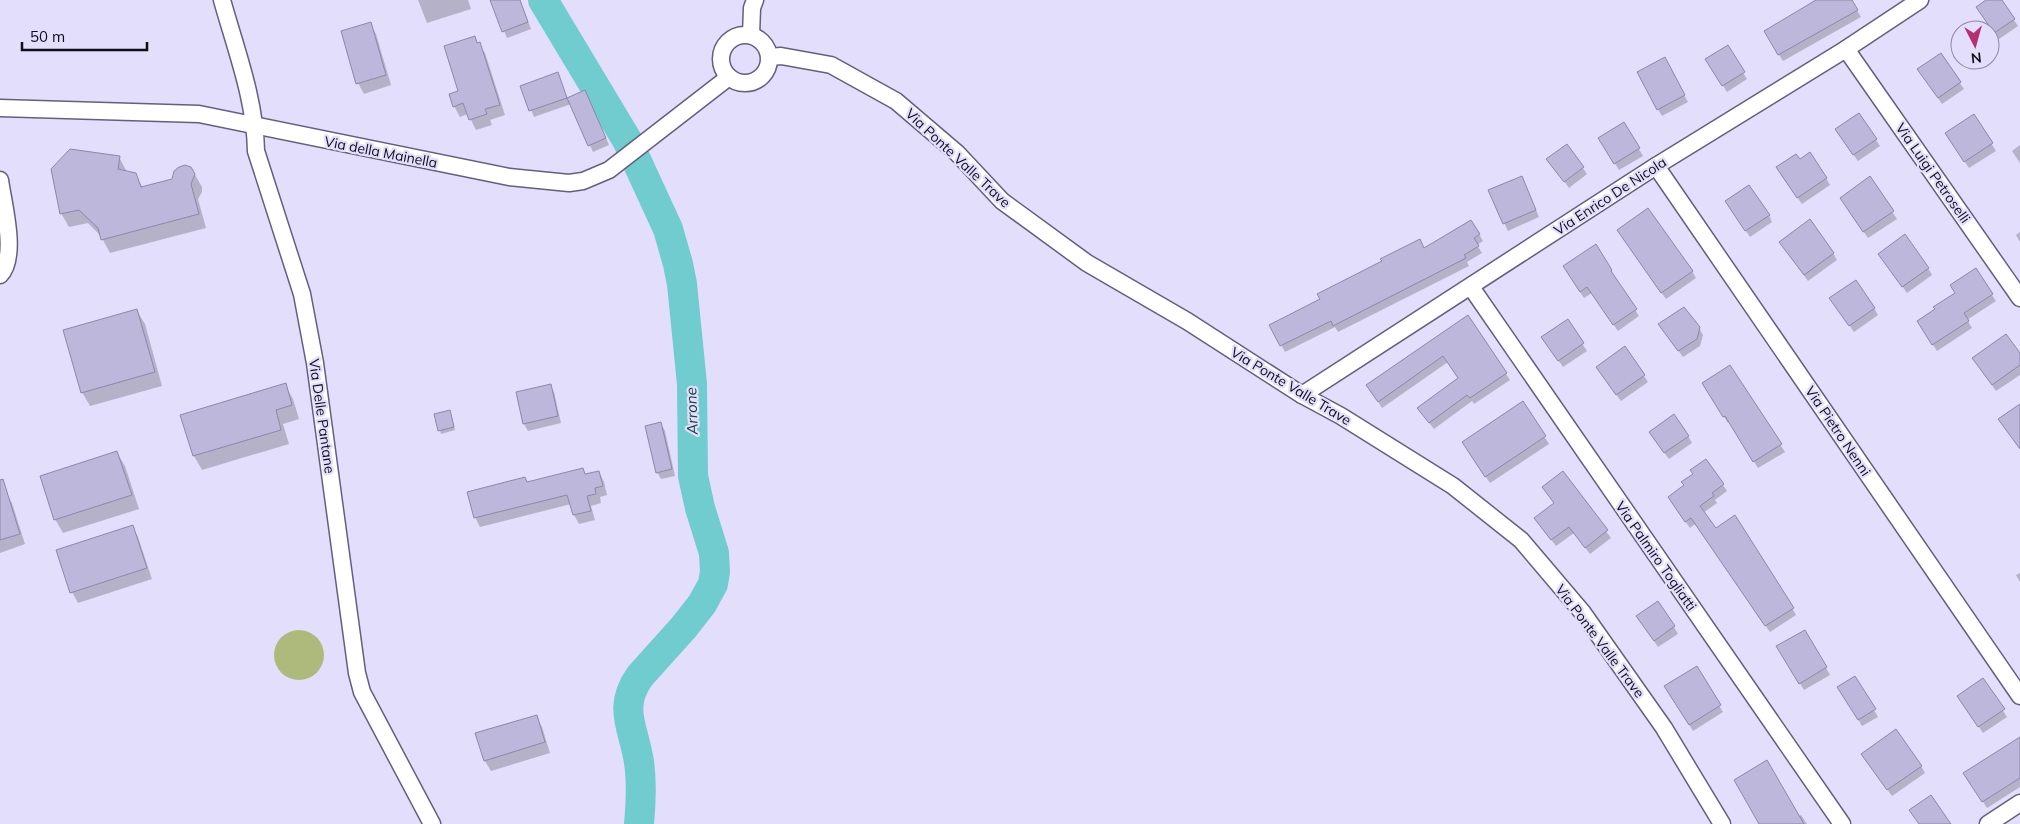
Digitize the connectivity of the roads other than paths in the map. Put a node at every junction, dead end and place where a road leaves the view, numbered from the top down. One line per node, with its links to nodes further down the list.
1 (222, 0): 9 (street, Via Delle Pantane)
2 (755, 0): 4 (street)
3 (1920, 0): 5 (street, Via Enrico De Nicola)
4 (751, 35): 6 (street); 7 (street)
5 (1846, 48): 10 (street, Via Enrico De Nicola); 14 (street, Via Luigi Petroselli)
6 (770, 57): 7 (street); 15 (street, Via Ponte Valle Trave)
7 (729, 77): 9 (street, Via della Mainella)
8 (0, 108): 9 (street, Via della Mainella)
9 (255, 127): 18 (street, Via Delle Pantane)
10 (1656, 166): 13 (street, Via Enrico De Nicola); 16 (street, Via Pietro Nenni)
11 (0, 180): 12 (street)
12 (0, 275)
13 (1471, 286): 15 (street, Via Enrico De Nicola); 20 (street, Via Palmiro Togliatti)
14 (2020, 298)
15 (1302, 396): 19 (street, Via Ponte Valle Trave)
16 (2020, 696)
17 (2020, 803): 21 (street)
18 (432, 824)
19 (1722, 824)
20 (1842, 824)
21 (1988, 824)

